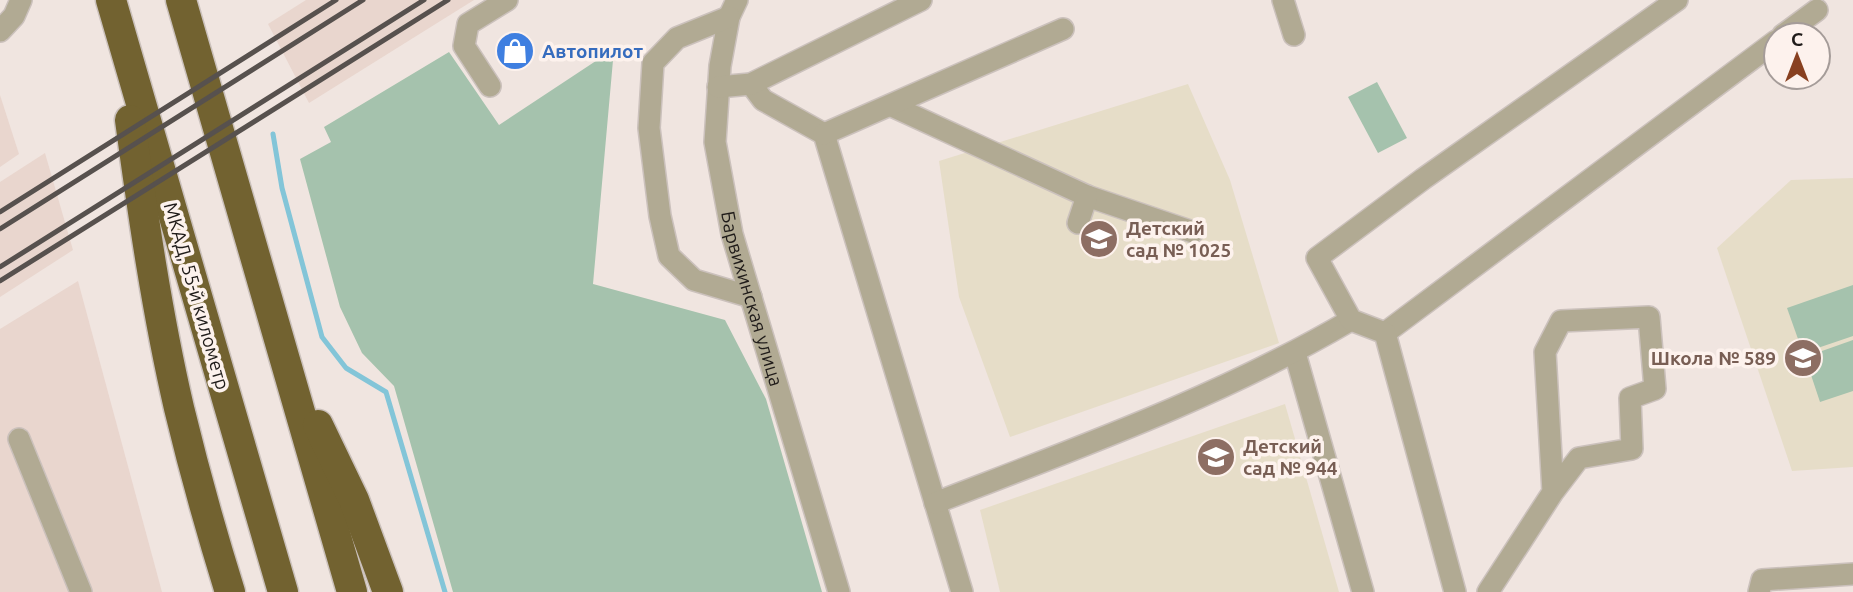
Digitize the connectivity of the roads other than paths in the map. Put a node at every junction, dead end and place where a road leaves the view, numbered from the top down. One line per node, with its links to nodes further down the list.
1 (10, 0): 8 (street)
2 (21, 0): 14 (street)
3 (181, 0): 28 (highway)
4 (507, 0): 18 (street)
5 (921, 0): 17 (street)
6 (1283, 0): 15 (street)
7 (1677, 0): 26 (street)
8 (0, 6)
9 (733, 9): 19 (street, Барвихинская улица); 25 (street)
10 (1817, 9): 12 (street)
11 (114, 11): 35 (highway); 36 (highway, МКАД, 55-й километр)
12 (1801, 21)
13 (1063, 29): 20 (street)
14 (0, 32)
15 (1294, 35)
16 (1762, 51): 27 (street)
17 (751, 84): 19 (street); 21 (street)
18 (490, 86)
19 (718, 87): 25 (street, Барвихинская улица)
20 (892, 106): 21 (street); 22 (street)
21 (824, 134): 32 (street)
22 (1087, 196): 23 (street); 24 (street)
23 (1078, 223)
24 (1193, 232)
25 (751, 297): 39 (street, Барвихинская улица)
26 (1351, 320): 27 (street); 29 (street)
27 (1385, 333): 42 (street)
28 (279, 346): 37 (highway); 38 (highway)
29 (1296, 352): 32 (street); 41 (street)
30 (19, 439): 34 (street)
31 (1553, 492): 31 (street); 43 (street)
32 (935, 503): 40 (street)
33 (1853, 574): 44 (street)
34 (81, 592)
35 (230, 592)
36 (283, 592)
37 (352, 592)
38 (388, 592)
39 (839, 592)
40 (962, 592)
41 (1363, 592)
42 (1455, 592)
43 (1488, 592)
44 (1759, 592)

